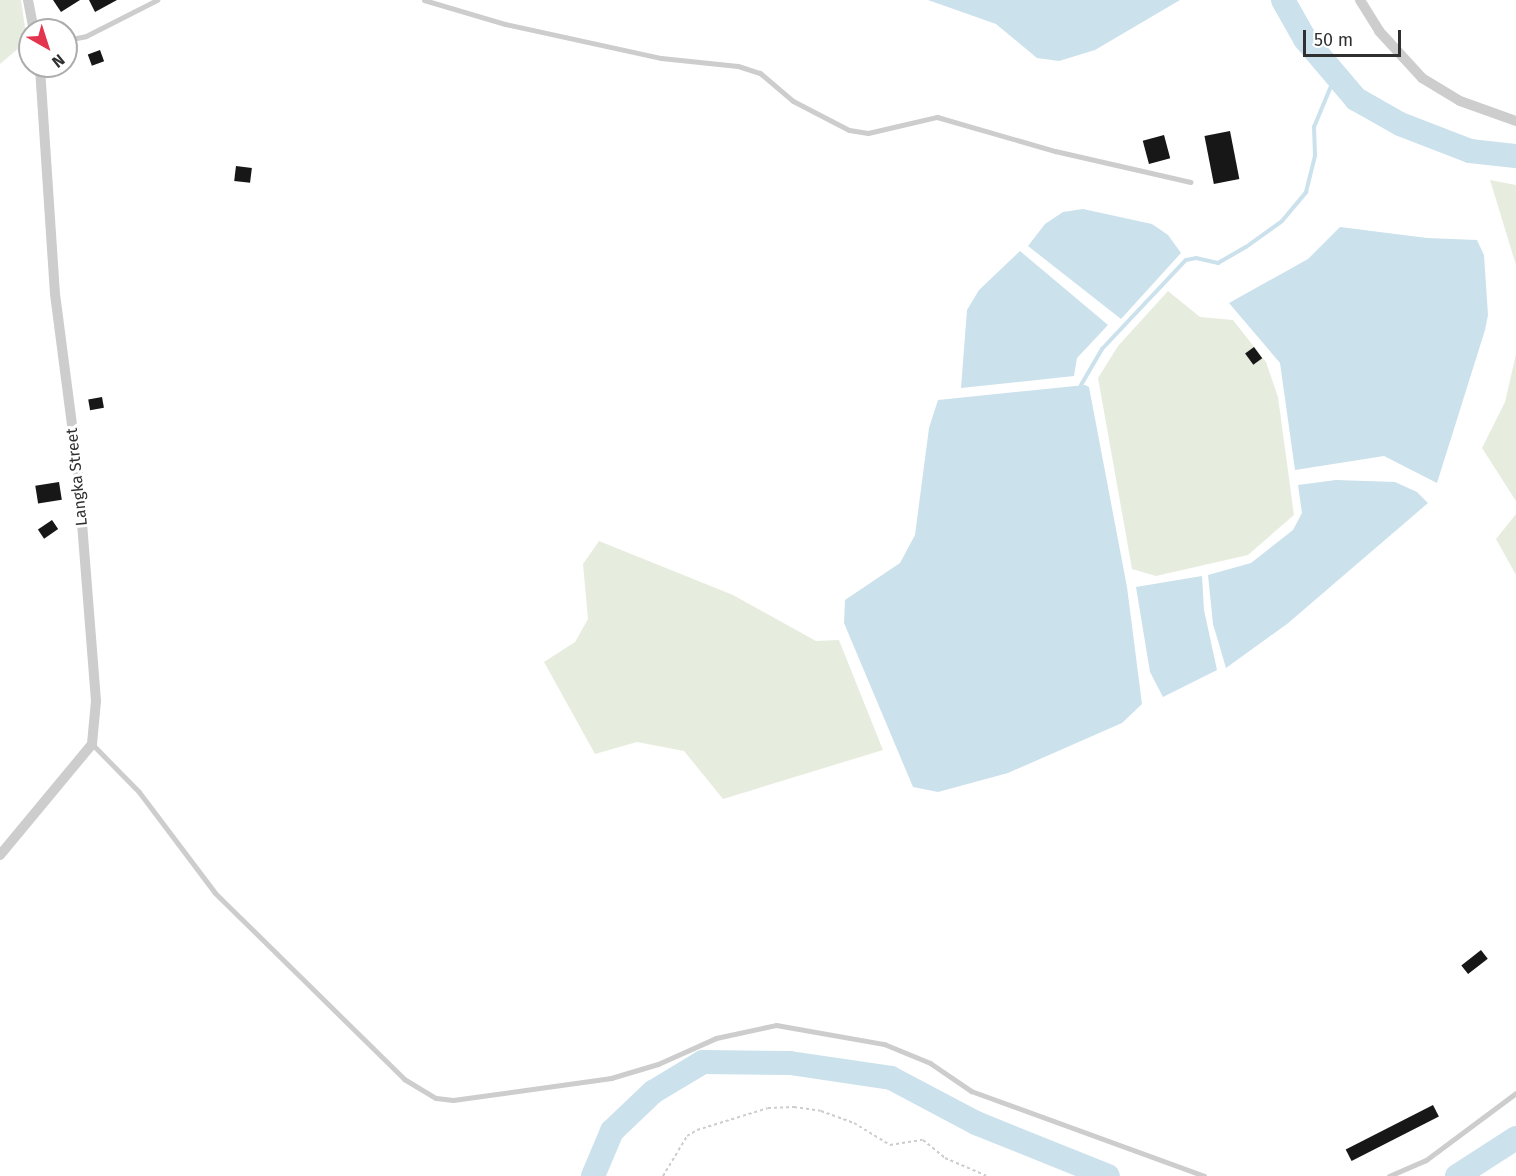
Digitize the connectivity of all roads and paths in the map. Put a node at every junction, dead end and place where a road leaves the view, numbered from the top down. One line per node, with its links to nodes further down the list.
1 (28, 0): 5 (street)
2 (157, 0): 6 (lane)
3 (424, 0): 9 (lane)
4 (1359, 0): 8 (street)
5 (32, 18)
6 (78, 38)
7 (41, 78): 10 (street, Langka Street)
8 (1516, 121)
9 (1190, 182)
10 (92, 744): 11 (street); 15 (lane)
11 (0, 855)
12 (1516, 1093): 16 (lane)
13 (663, 1176): 14 (path)
14 (987, 1176)
15 (1204, 1176)
16 (1389, 1176)

